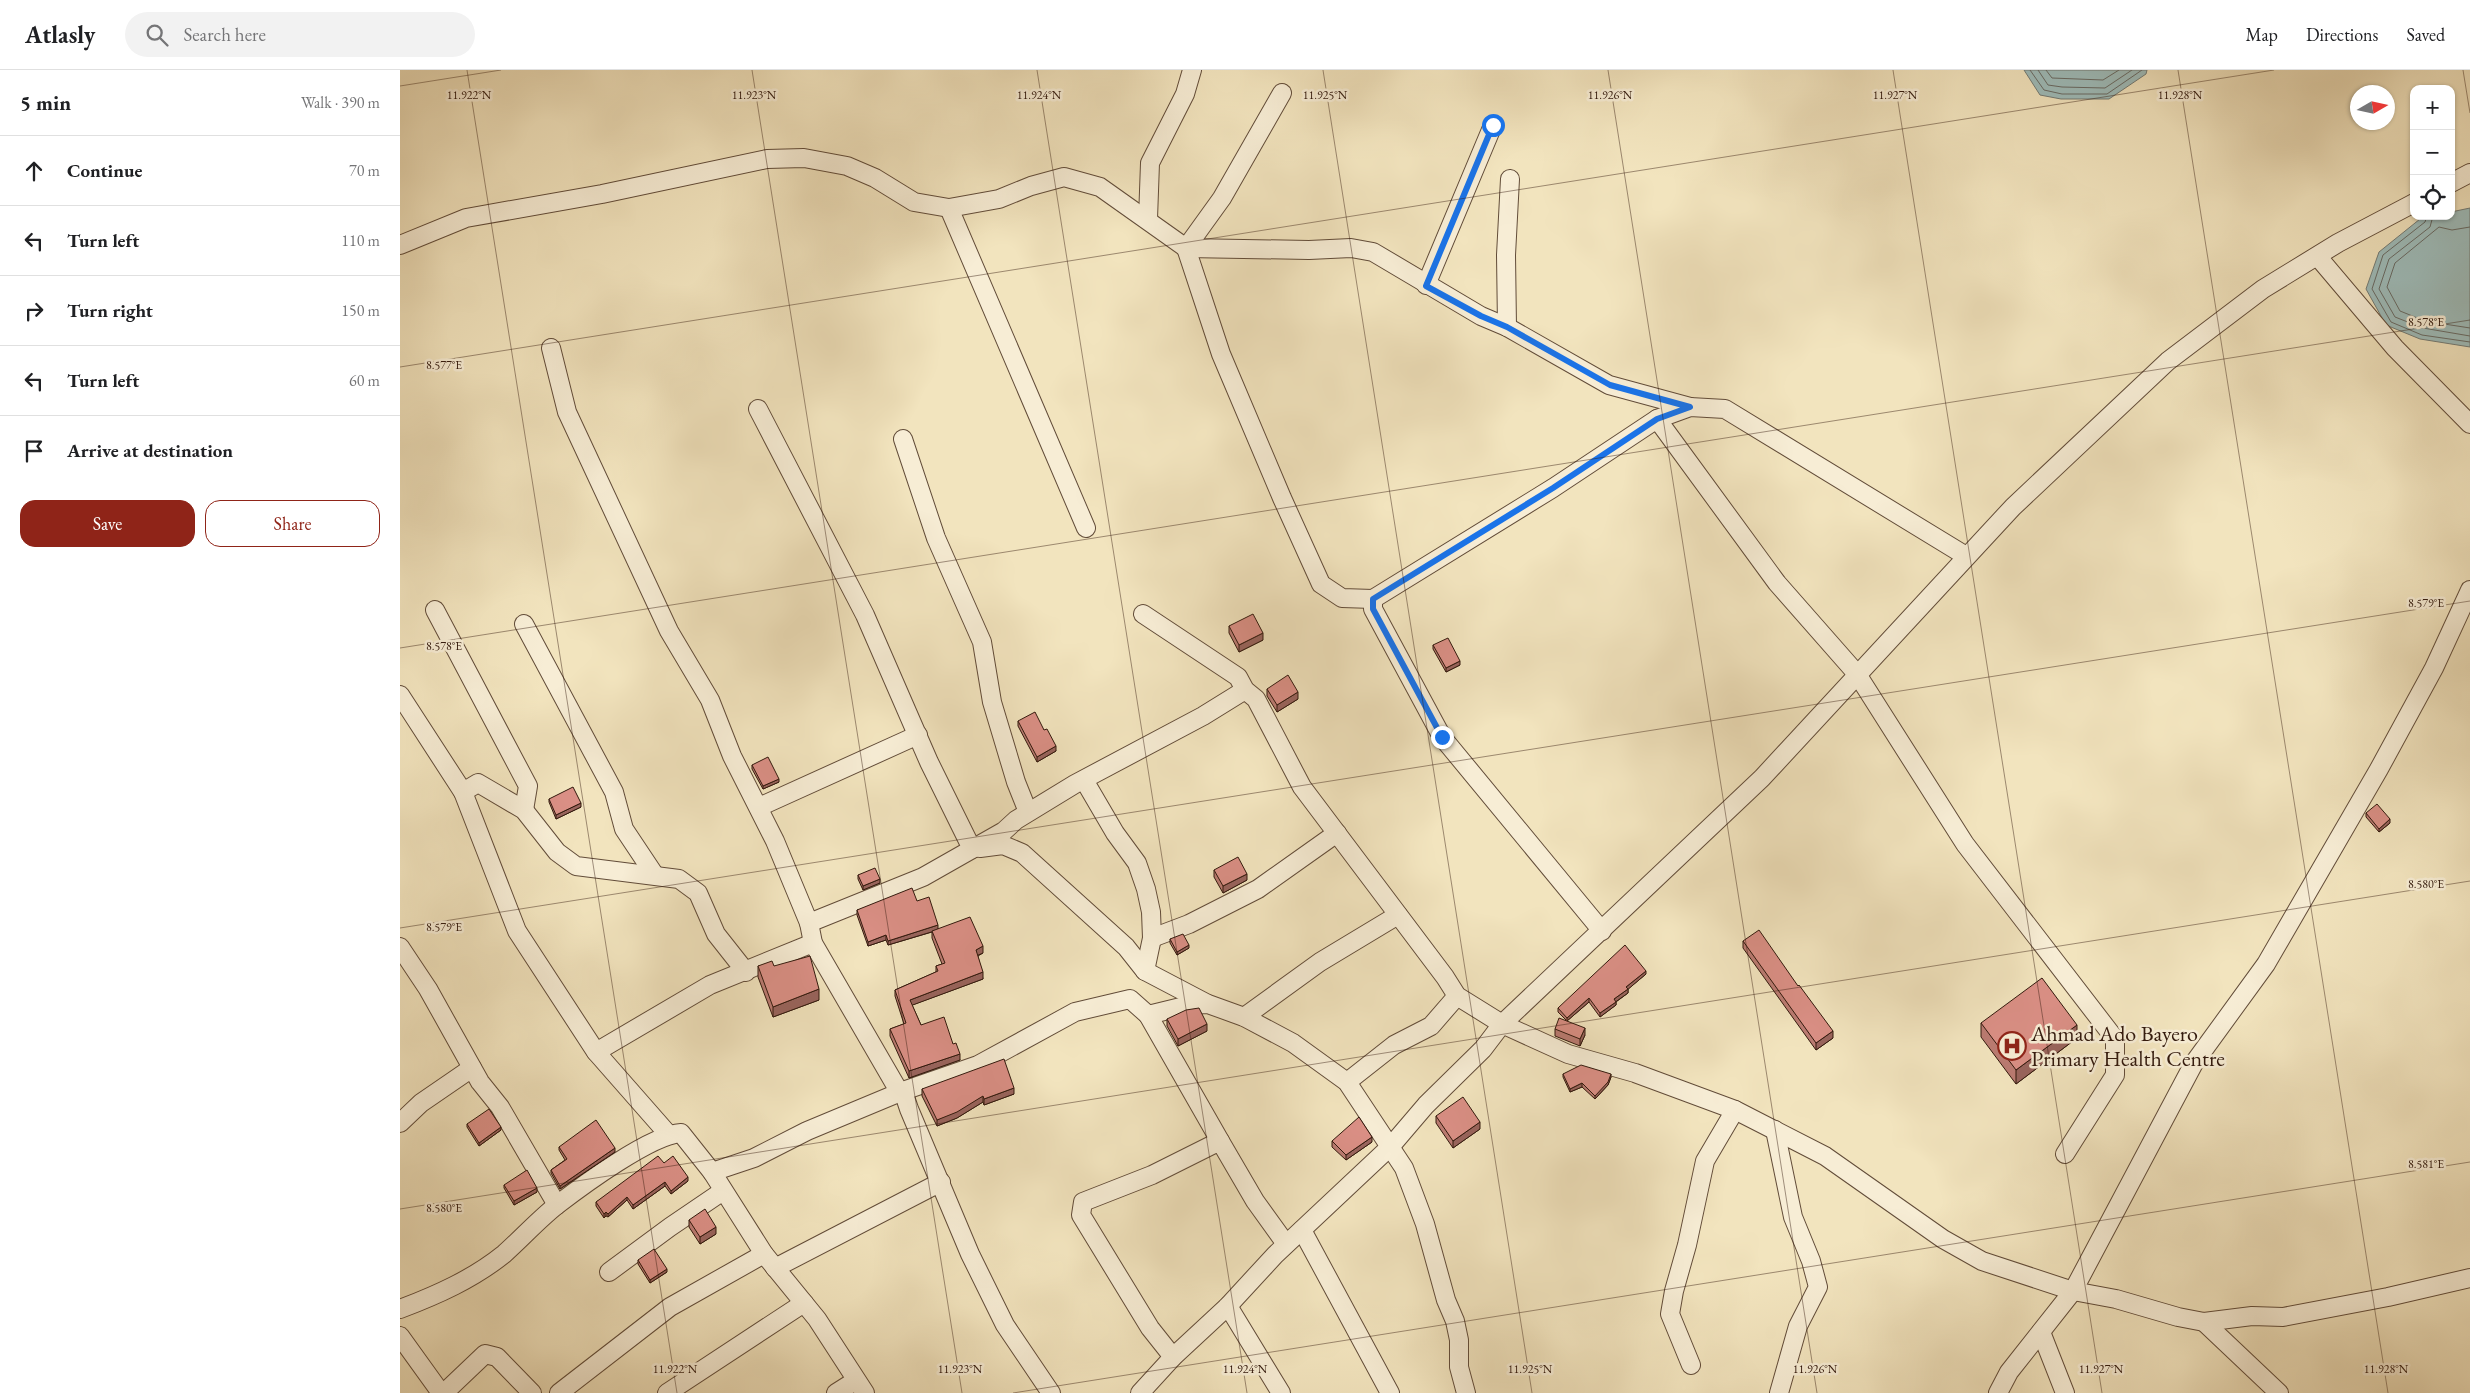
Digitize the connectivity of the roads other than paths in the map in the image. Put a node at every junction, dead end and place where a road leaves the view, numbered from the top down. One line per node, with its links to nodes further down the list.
1 (1192, 70): 9 (street)
2 (1282, 93): 11 (street)
3 (1493, 125): 13 (street)
4 (2470, 173): 6 (street)
5 (1510, 179): 14 (street)
6 (2455, 181)
7 (2410, 205): 12 (street)
8 (950, 208): 9 (street); 10 (street); 21 (street)
9 (1148, 219): 11 (street)
10 (400, 245)
11 (1186, 248): 13 (street); 24 (street)
12 (2318, 257): 19 (street); 22 (street)
13 (1426, 286): 14 (street)
14 (1507, 327): 16 (street)
15 (551, 348): 34 (street)
16 (1690, 407): 18 (street); 22 (street)
17 (758, 410): 31 (street)
18 (1657, 419): 24 (street); 28 (street)
19 (2470, 424)
20 (904, 439): 36 (street)
21 (1086, 528)
22 (1966, 556): 28 (street)
23 (2470, 590): 73 (street)
24 (1373, 599): 42 (street)
25 (435, 610): 35 (street)
26 (1143, 614): 29 (street)
27 (524, 624): 39 (street)
28 (1856, 674): 42 (street); 63 (street)
29 (1245, 690): 32 (street); 37 (street)
30 (400, 695): 33 (street)
31 (918, 736): 34 (street); 38 (street)
32 (1084, 780): 36 (street); 43 (street)
33 (462, 792): 35 (street); 53 (street)
34 (759, 807): 41 (street)
35 (524, 810): 39 (street)
36 (1028, 812): 38 (street)
37 (1337, 833): 40 (street); 43 (street)
38 (972, 849): 41 (street); 46 (street)
39 (654, 874): 47 (street)
40 (1398, 915): 48 (street); 51 (street)
41 (809, 924): 44 (street)
42 (1602, 931): 52 (street)
43 (1152, 938): 46 (street)
44 (813, 943): 47 (street); 56 (street)
45 (400, 947): 54 (street)
46 (1145, 971): 49 (street)
47 (746, 972): 53 (street)
48 (1457, 996): 52 (street); 55 (street)
49 (1208, 1004): 50 (street); 51 (street)
50 (1148, 1015): 56 (street); 61 (street)
51 (1244, 1016): 55 (street)
52 (1502, 1024): 57 (street); 62 (street)
53 (596, 1052): 60 (street)
54 (472, 1068): 58 (street); 67 (street)
55 (1347, 1082): 62 (street)
56 (902, 1092): 64 (street); 65 (street)
57 (1736, 1110): 59 (street); 81 (street)
58 (400, 1124)
59 (1775, 1130): 73 (street); 93 (street)
60 (668, 1134): 64 (street); 67 (street)
61 (1220, 1141): 69 (street); 80 (street)
62 (1391, 1146): 68 (street); 92 (street)
63 (2066, 1154)
64 (712, 1172): 66 (street)
65 (941, 1182): 70 (street); 88 (street)
66 (723, 1191): 70 (street); 71 (street)
67 (557, 1205): 76 (street)
68 (1302, 1230): 69 (street); 91 (street)
69 (1286, 1244): 75 (street)
70 (770, 1261): 74 (street); 85 (street)
71 (609, 1272)
72 (2470, 1278): 77 (street)
73 (2073, 1291): 77 (street); 78 (street)
74 (804, 1303): 82 (street); 86 (street)
75 (1228, 1306): 80 (street); 90 (street)
76 (400, 1309)
77 (2204, 1322): 96 (street)
78 (2041, 1332): 94 (street); 95 (street)
79 (400, 1336): 83 (street)
80 (1173, 1357): 89 (street)
81 (1691, 1365)
82 (860, 1387): 87 (street)
83 (442, 1393): 84 (street)
84 (532, 1393)
85 (559, 1393)
86 (667, 1393)
87 (836, 1393)
88 (1051, 1393)
89 (1140, 1393)
90 (1281, 1393)
91 (1390, 1393)
92 (1466, 1393)
93 (1779, 1393)
94 (1998, 1393)
95 (2065, 1393)
96 (2280, 1393)

